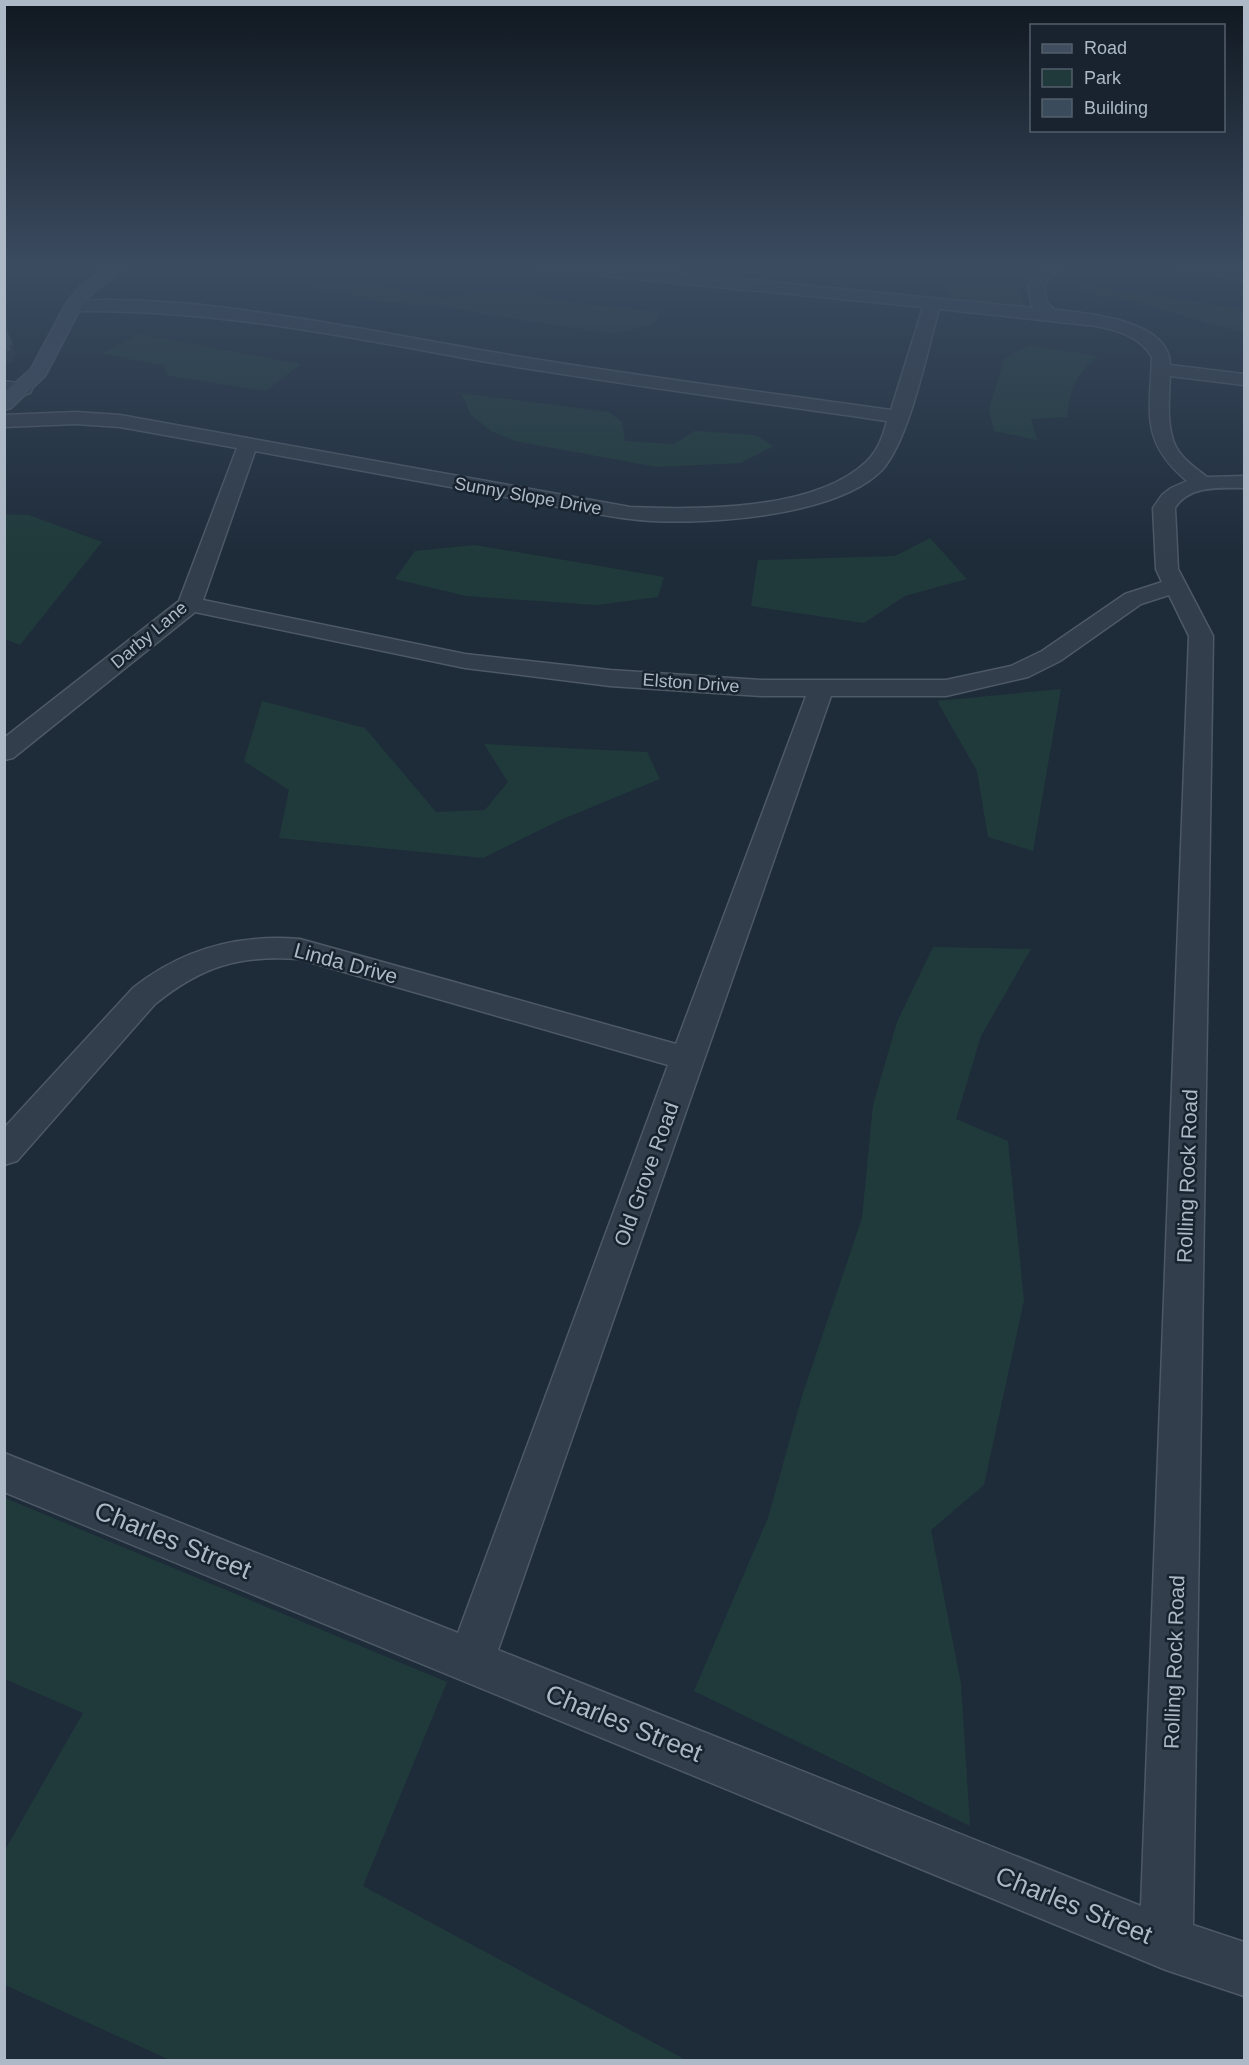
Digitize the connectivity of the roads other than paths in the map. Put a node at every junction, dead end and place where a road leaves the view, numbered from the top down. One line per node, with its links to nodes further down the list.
1 (45, 360): 7 (main road)
2 (510, 360): 9 (street)
3 (915, 360): 9 (street, Sunny Slope Drive)
4 (1161, 360): 5 (street)
5 (1161, 370): 6 (street); 13 (street)
6 (1245, 379)
7 (14, 388): 8 (main road)
8 (4, 404)
9 (898, 417): 11 (street, Sunny Slope Drive)
10 (4, 420): 11 (street, Sunny Slope Drive)
11 (248, 444): 15 (street, Darby Lane)
12 (1245, 482): 13 (street, Rolling Rock Road)
13 (1203, 484): 14 (street, Rolling Rock Road)
14 (1174, 586): 16 (street, Elston Drive); 22 (street, Rolling Rock Road)
15 (190, 604): 16 (street, Elston Drive); 17 (street, Darby Lane)
16 (821, 688): 18 (street, Old Grove Road)
17 (4, 752)
18 (688, 1059): 19 (street, Linda Drive); 21 (street, Old Grove Road)
19 (4, 1152)
20 (4, 1472): 21 (street, Charles Street)
21 (471, 1661): 22 (street, Charles Street)
22 (1166, 1943): 23 (street, Charles Street)
23 (1245, 1969)

